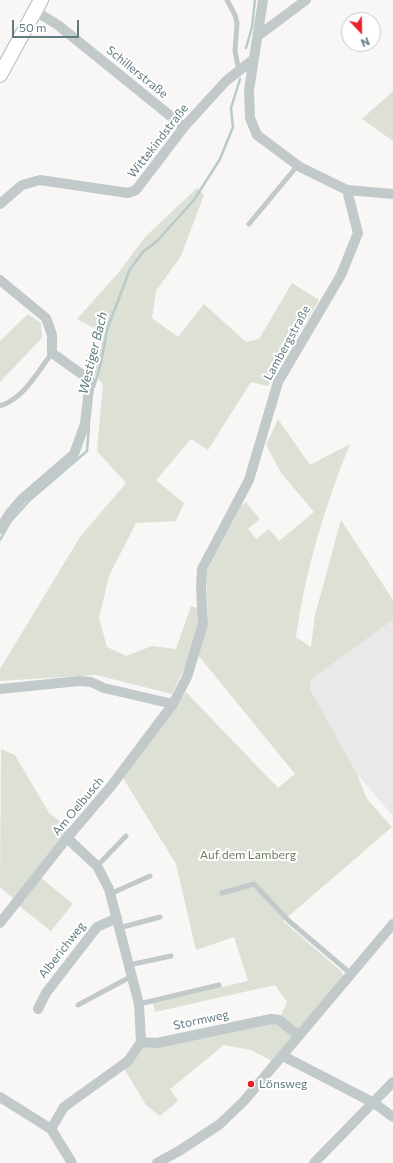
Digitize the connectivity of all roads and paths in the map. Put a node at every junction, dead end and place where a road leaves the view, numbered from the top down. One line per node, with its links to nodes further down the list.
1 (227, 0): 7 (lane)
2 (263, 0): 5 (street)
3 (306, 0): 5 (street)
4 (38, 5): 8 (main road); 9 (street, Schillerstraße)
5 (259, 35): 6 (street)
6 (254, 59): 7 (street, Wittekindstraße); 10 (street)
7 (239, 71): 9 (street, Wittekindstraße)
8 (0, 75)
9 (184, 127): 13 (street, Wittekindstraße)
10 (298, 165): 11 (street); 14 (lane)
11 (347, 190): 12 (street); 20 (street, Lambergstraße)
12 (393, 194)
13 (0, 204)
14 (249, 224)
15 (0, 280): 16 (street)
16 (52, 353): 17 (lane); 18 (street)
17 (0, 406)
18 (0, 529)
19 (0, 689): 20 (street)
20 (173, 704): 22 (street, Am Oelbusch)
21 (126, 836): 23 (lane)
22 (67, 838): 23 (street); 28 (street, Am Oelbusch)
23 (97, 866): 26 (street)
24 (150, 876): 26 (lane)
25 (222, 893): 33 (lane)
26 (110, 894): 29 (street)
27 (160, 917): 29 (lane)
28 (0, 923)
29 (118, 923): 32 (street); 38 (street, Alberichweg)
30 (393, 924): 33 (street)
31 (170, 956): 32 (lane)
32 (129, 966): 34 (street)
33 (350, 973): 39 (street)
34 (132, 976): 36 (street); 37 (lane)
35 (219, 985): 36 (lane)
36 (139, 1004): 40 (street)
37 (78, 1005)
38 (38, 1009)
39 (299, 1036): 40 (street, Stormweg); 41 (street)
40 (141, 1042): 46 (street)
41 (283, 1056): 44 (street); 48 (street)
42 (393, 1082): 44 (street)
43 (0, 1098): 46 (street)
44 (374, 1103): 45 (street); 49 (street)
45 (393, 1117)
46 (51, 1129): 47 (street)
47 (72, 1163)
48 (157, 1163)
49 (314, 1163)

